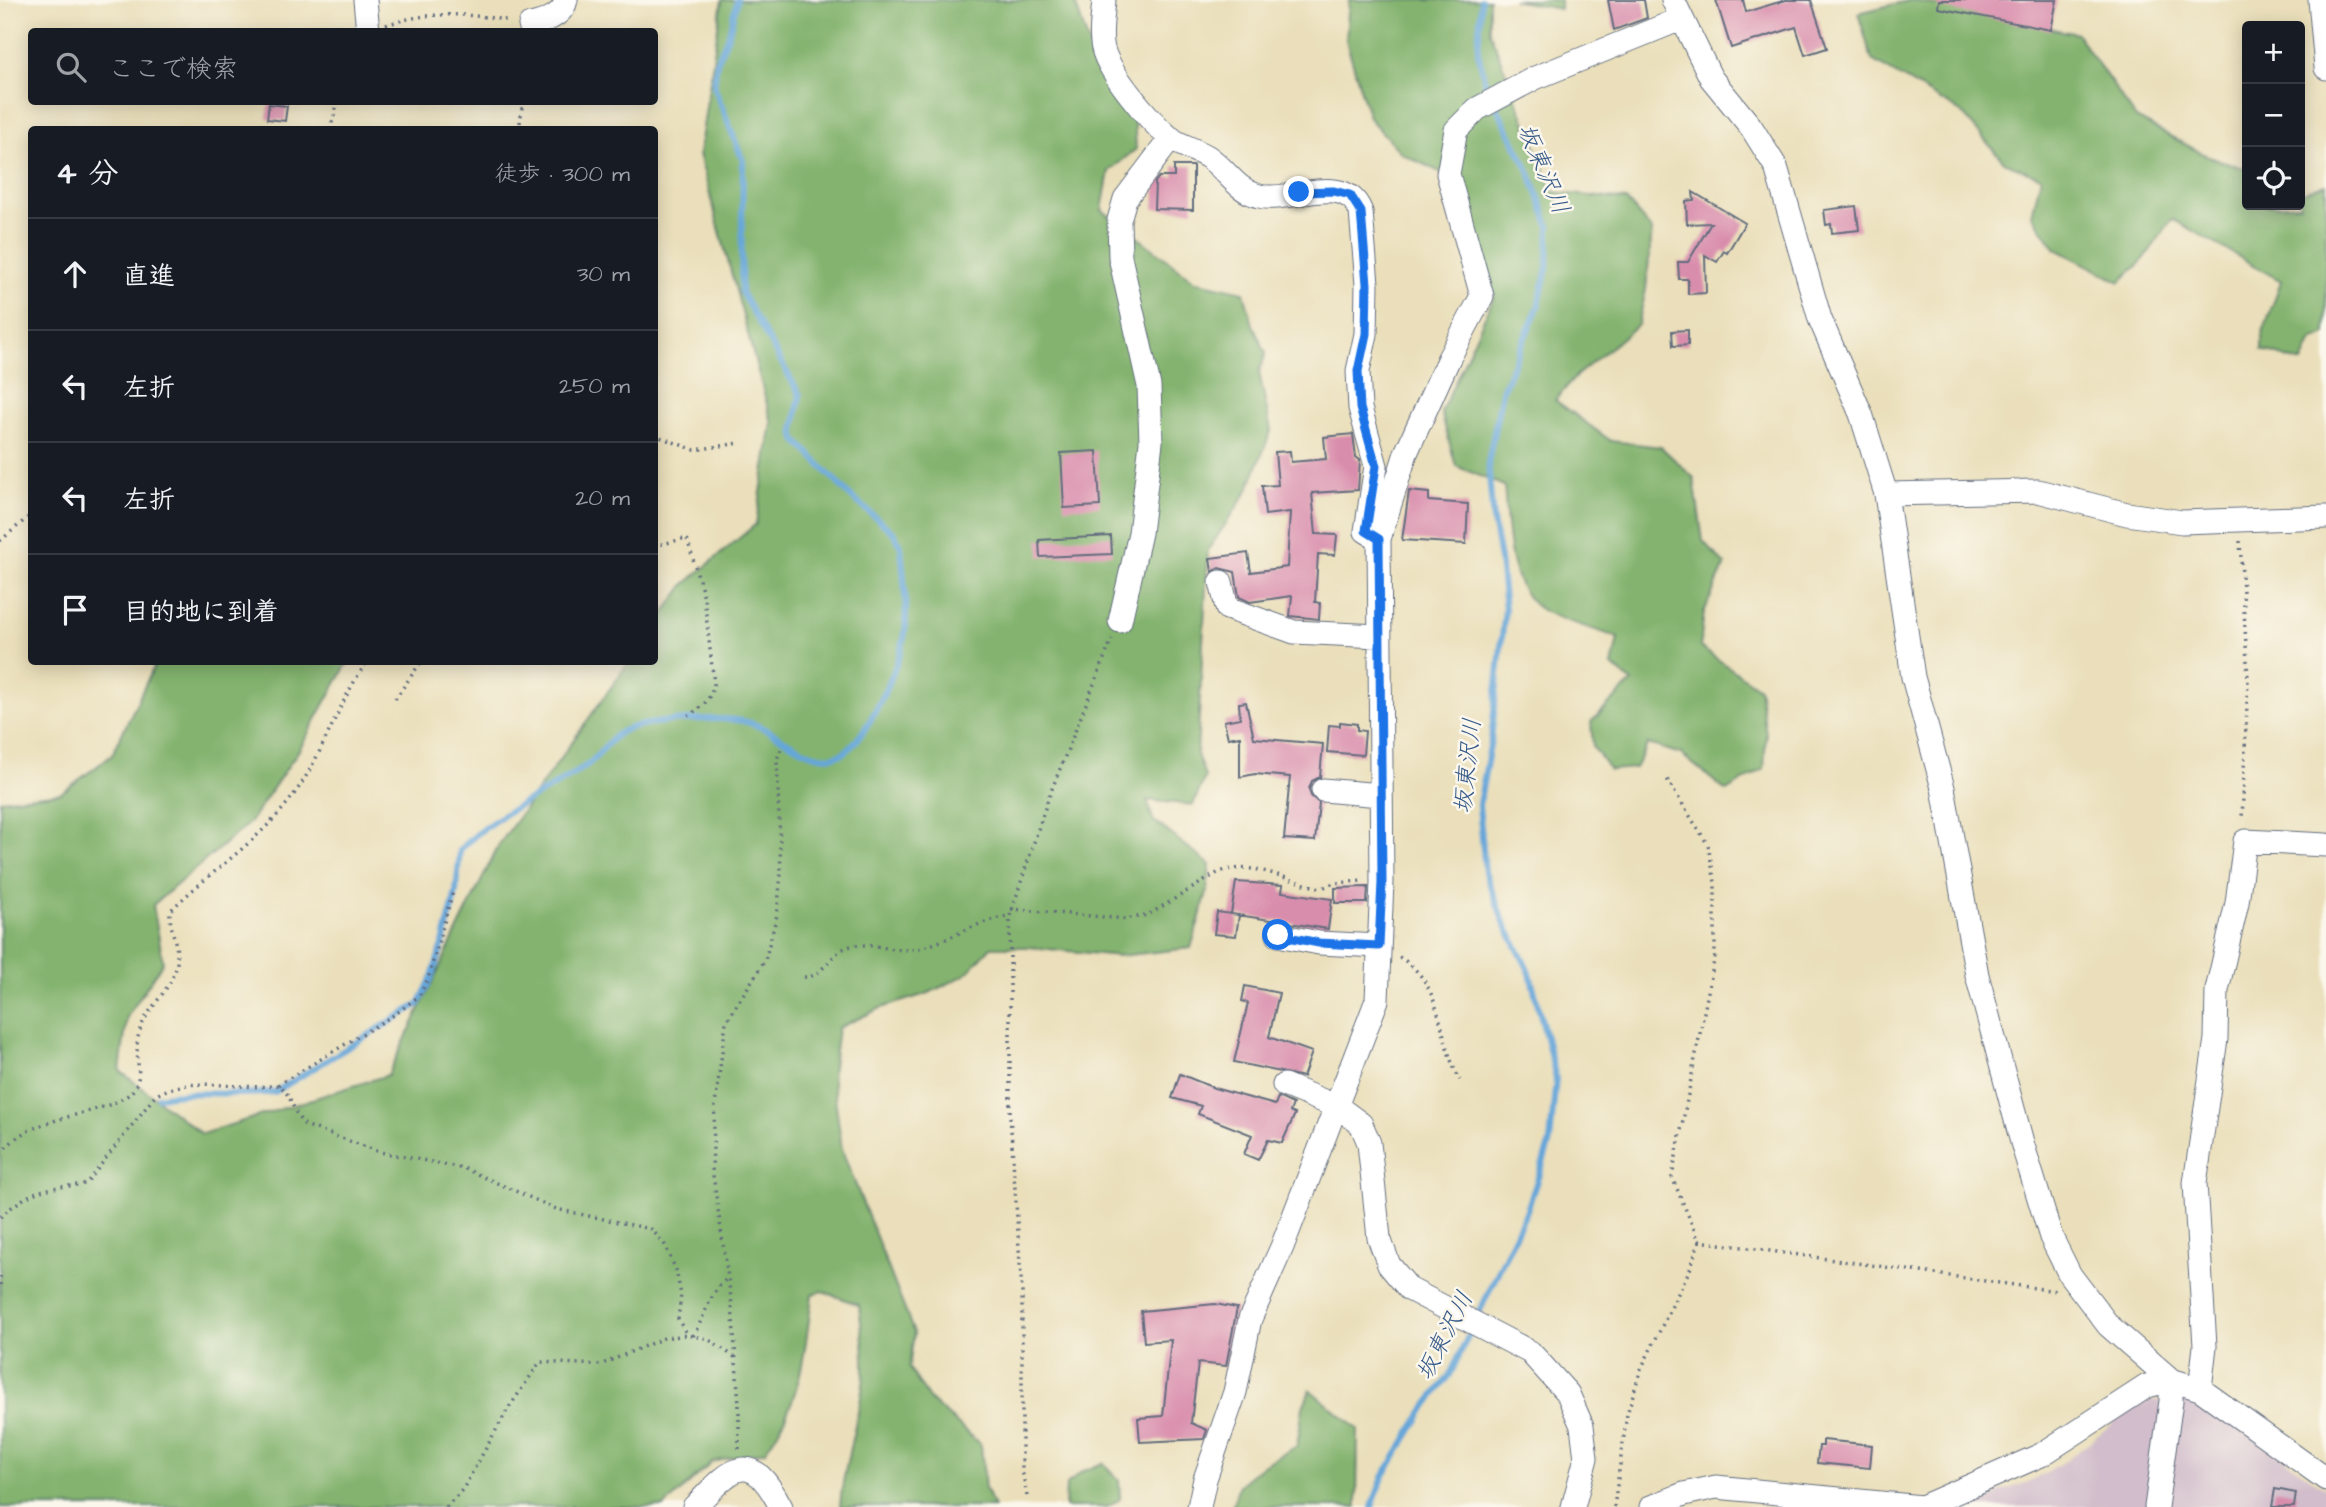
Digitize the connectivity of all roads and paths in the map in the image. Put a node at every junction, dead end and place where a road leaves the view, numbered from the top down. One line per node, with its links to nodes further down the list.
1 (365, 0): 7 (street)
2 (566, 0): 6 (street)
3 (1104, 0): 14 (street)
4 (2320, 0): 9 (street)
5 (1677, 9): 17 (street); 21 (street)
6 (530, 25): 8 (path)
7 (368, 28)
8 (381, 28)
9 (2326, 68)
10 (337, 105): 12 (path)
11 (523, 105): 13 (path)
12 (331, 126)
13 (520, 126)
14 (1171, 138): 21 (street); 25 (street)
15 (658, 436): 16 (path)
16 (740, 443)
17 (1886, 494): 20 (street); 54 (street)
18 (28, 517): 22 (path)
19 (2326, 517): 20 (street)
20 (2240, 522): 35 (path)
21 (1379, 539): 26 (street)
22 (0, 541)
23 (658, 545): 30 (path)
24 (1221, 582): 26 (street)
25 (1120, 621): 39 (path)
26 (1379, 636): 34 (street)
27 (365, 665): 48 (path)
28 (419, 665): 29 (path)
29 (395, 699)
30 (688, 715)
31 (783, 745): 52 (path)
32 (1665, 776): 50 (path)
33 (1323, 790): 34 (street)
34 (1381, 795): 37 (street)
35 (2245, 841): 36 (street); 59 (street)
36 (2326, 845)
37 (1382, 882): 39 (path); 42 (street)
38 (453, 891): 45 (path)
39 (1012, 909): 40 (path)
40 (1010, 916): 43 (path); 62 (path)
41 (1278, 935): 42 (street)
42 (1379, 946): 44 (path); 47 (street)
43 (804, 977)
44 (1460, 1080)
45 (278, 1085): 49 (path); 55 (path)
46 (1284, 1085): 47 (street)
47 (1338, 1107): 67 (street); 68 (street)
48 (0, 1152)
49 (0, 1217)
50 (1699, 1241): 54 (path); 69 (path)
51 (0, 1276): 53 (path)
52 (729, 1277): 56 (path); 57 (path)
53 (0, 1286)
54 (2084, 1293): 58 (street)
55 (687, 1335): 56 (path); 64 (path)
56 (693, 1336): 57 (path)
57 (736, 1358): 60 (path)
58 (2171, 1380): 59 (street); 63 (street); 71 (street)
59 (2200, 1389): 61 (street)
60 (737, 1469): 65 (street); 66 (street)
61 (2326, 1479)
62 (1027, 1496)
63 (1685, 1500): 70 (street)
64 (446, 1507)
65 (694, 1507)
66 (781, 1507)
67 (1199, 1507)
68 (1573, 1507)
69 (1614, 1507)
70 (1651, 1507)
71 (2156, 1507)

